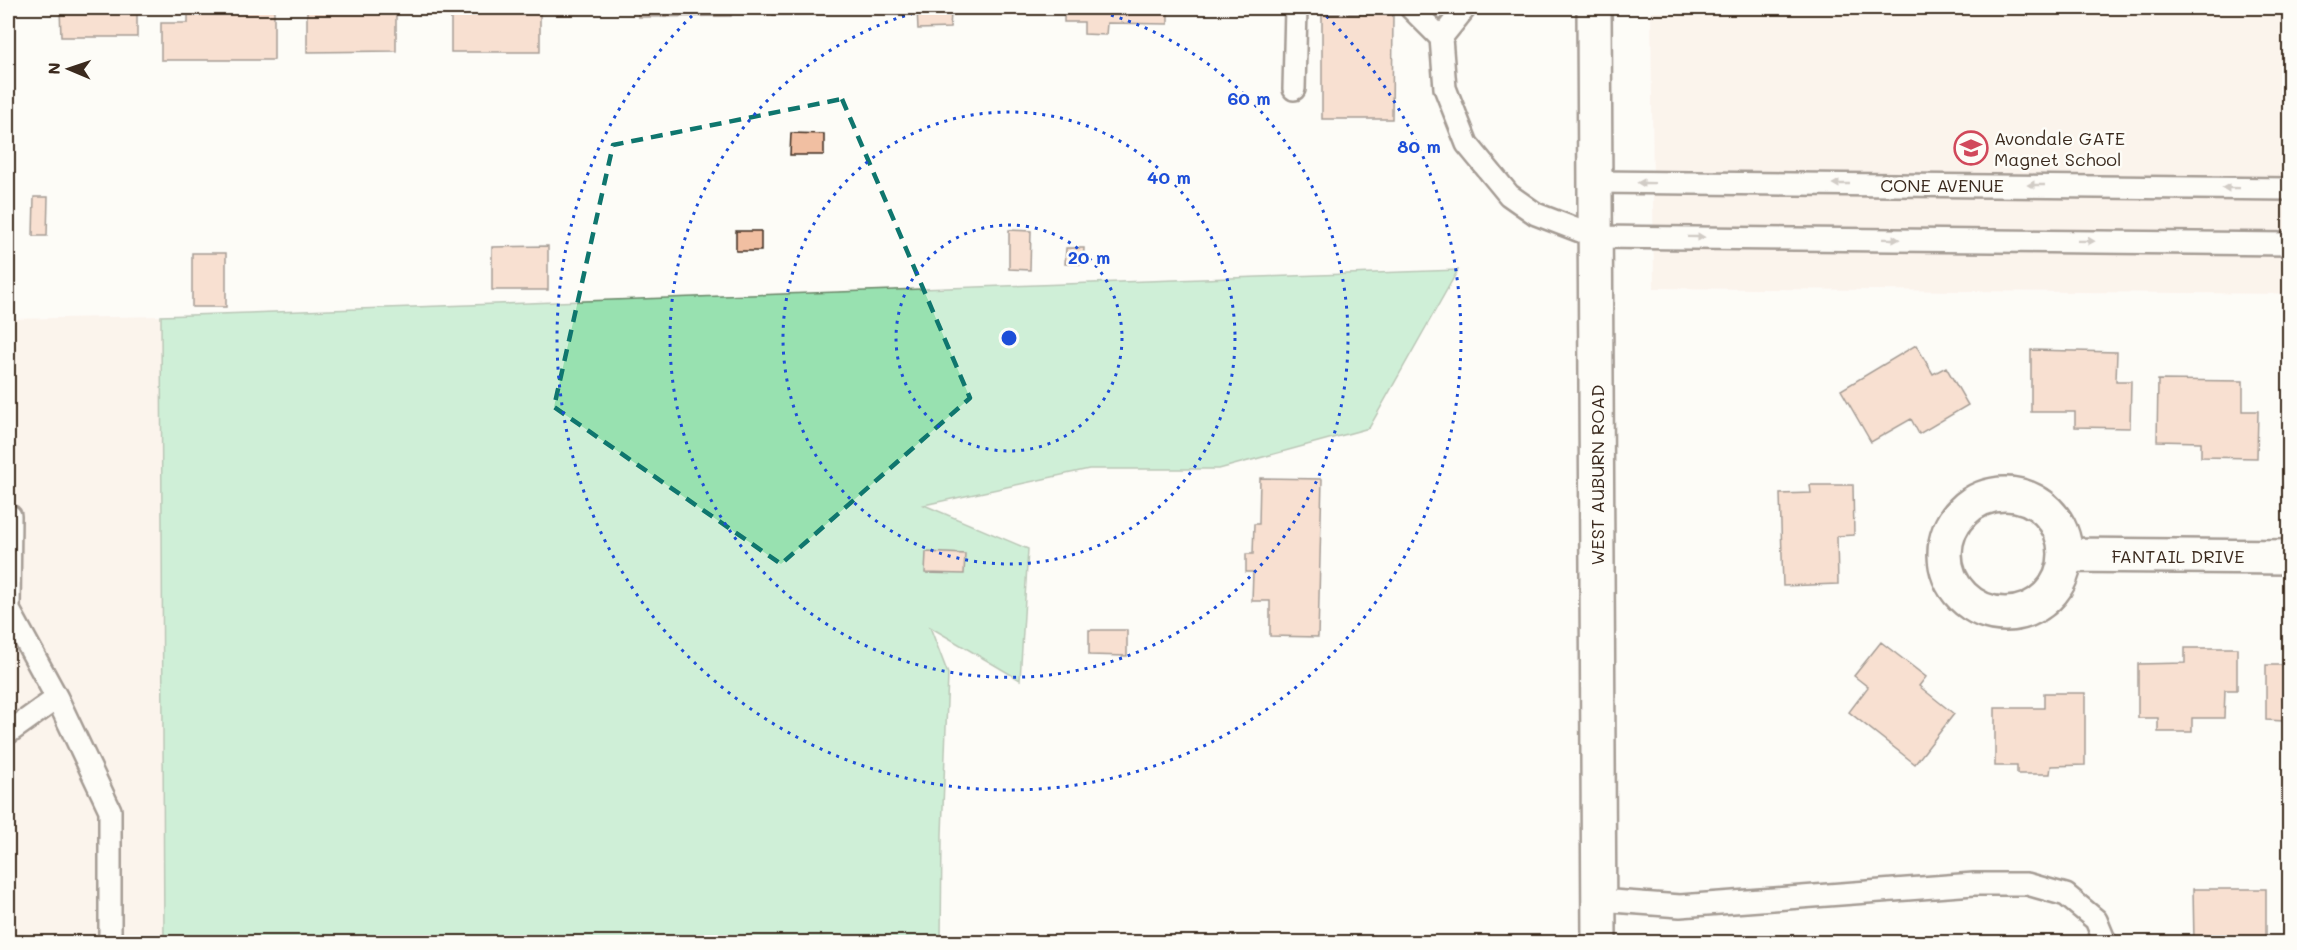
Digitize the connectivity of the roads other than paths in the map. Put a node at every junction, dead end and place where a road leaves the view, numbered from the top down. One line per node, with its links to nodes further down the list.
1 (1296, 8): 6 (lane)
2 (1411, 8): 5 (lane)
3 (1465, 8): 5 (lane)
4 (1594, 8): 7 (main road, WEST AUBURN ROAD)
5 (1441, 38): 9 (lane)
6 (1294, 89)
7 (1595, 182): 8 (lane, CONE AVENUE, one-way to 7); 9 (main road, WEST AUBURN ROAD)
8 (2289, 189)
9 (1596, 237): 10 (lane, one-way to 10); 16 (main road, WEST AUBURN ROAD)
10 (2289, 244)
11 (8, 515): 14 (lane)
12 (2066, 555): 13 (main road, FANTAIL DRIVE)
13 (2289, 557)
14 (57, 698): 15 (lane); 17 (lane)
15 (8, 733)
16 (1599, 900): 18 (main road, WEST AUBURN ROAD); 19 (lane)
17 (110, 942)
18 (1599, 942)
19 (2105, 942)

